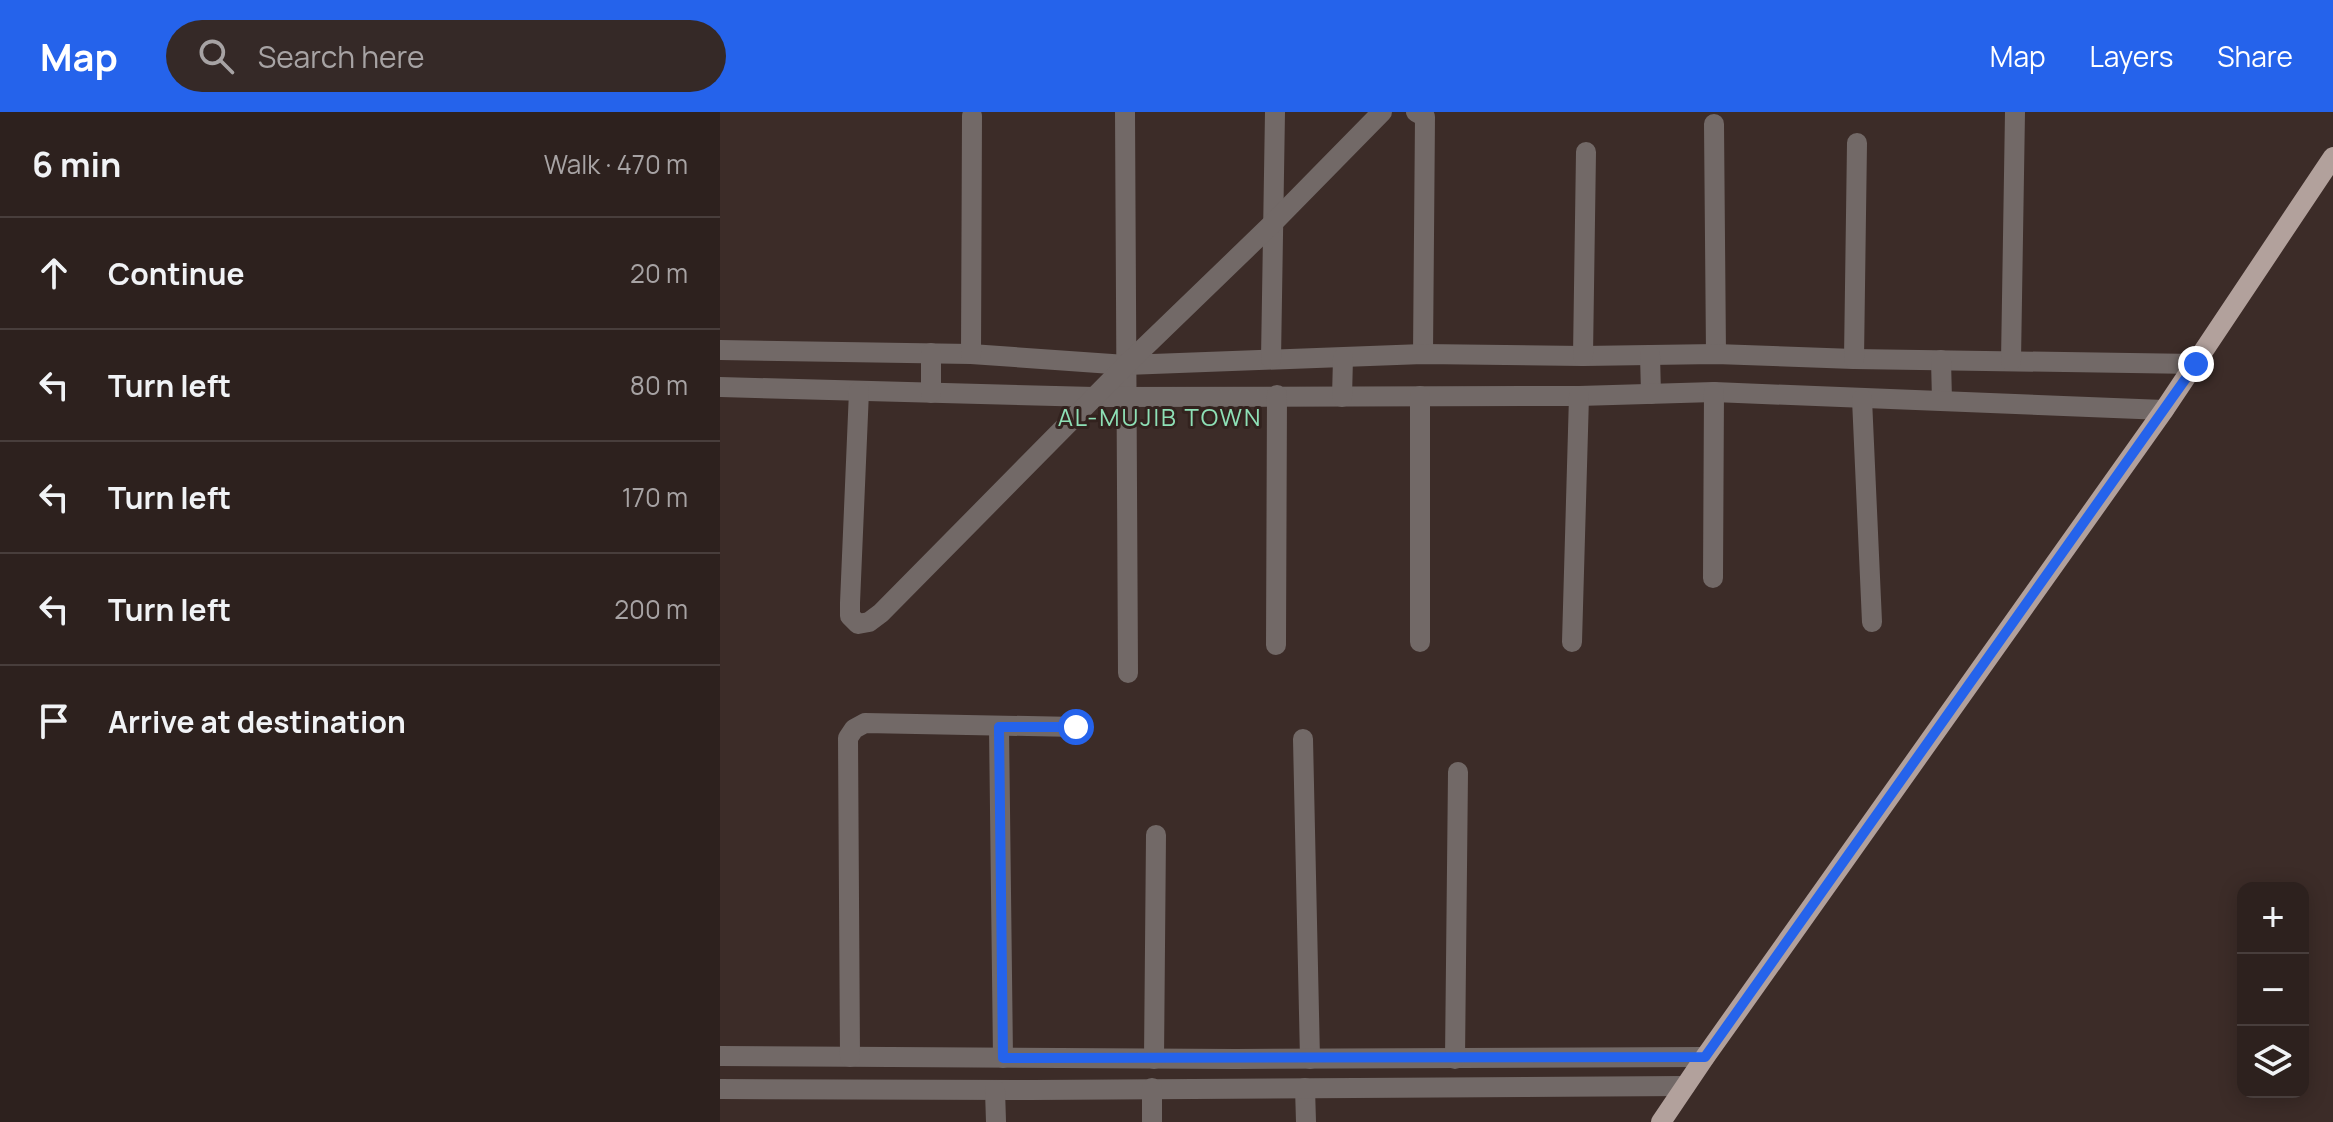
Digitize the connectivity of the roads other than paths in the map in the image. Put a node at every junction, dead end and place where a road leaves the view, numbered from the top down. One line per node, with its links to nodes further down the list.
1 (1125, 112): 25 (street)
2 (1275, 112): 11 (street)
3 (1382, 112): 11 (street)
4 (1416, 112): 15 (street)
5 (2015, 112): 23 (street)
6 (972, 116): 14 (street)
7 (1714, 124): 16 (street)
8 (1857, 143): 21 (street)
9 (1586, 152): 18 (street)
10 (2333, 157): 24 (main road)
11 (1273, 223): 20 (street); 25 (street)
12 (720, 350): 13 (street)
13 (931, 353): 14 (street); 29 (street)
14 (971, 354): 25 (street)
15 (1423, 354): 18 (street); 19 (street)
16 (1716, 354): 17 (street); 21 (street)
17 (1650, 355): 18 (street); 30 (street)
18 (1583, 356)
19 (1343, 358): 20 (street); 36 (street)
20 (1271, 359): 25 (street)
21 (1854, 359): 22 (street)
22 (1941, 360): 23 (street); 38 (street)
23 (2011, 361): 24 (street)
24 (2196, 364): 39 (main road)
25 (1126, 365): 34 (street); 35 (street)
26 (720, 387): 27 (street)
27 (859, 391): 29 (street); 34 (street)
28 (1714, 392): 30 (street); 37 (street); 40 (street)
29 (931, 393): 34 (street)
30 (1651, 394): 33 (street)
31 (1277, 395): 35 (street); 36 (street); 44 (street)
32 (1420, 396): 33 (street); 36 (street); 42 (street)
33 (1579, 396): 43 (street)
34 (1094, 397): 35 (street)
35 (1126, 397): 45 (street)
36 (1342, 397)
37 (1862, 399): 38 (street); 41 (street)
38 (1942, 400): 39 (street)
39 (2164, 410): 53 (main road)
40 (1713, 578)
41 (1872, 622)
42 (1420, 642)
43 (1572, 642)
44 (1276, 645)
45 (1128, 673)
46 (999, 727): 47 (street); 52 (street); 54 (street)
47 (1076, 727)
48 (1303, 739): 57 (street)
49 (1458, 772): 58 (street)
50 (1156, 835): 55 (street)
51 (720, 1056): 52 (street)
52 (850, 1057): 54 (street)
53 (1705, 1057): 58 (street); 59 (main road)
54 (1003, 1058): 55 (street)
55 (1154, 1059): 56 (street)
56 (1236, 1059): 57 (street); 61 (street)
57 (1310, 1059): 58 (street)
58 (1455, 1059)
59 (1685, 1086): 62 (street); 68 (main road)
60 (1152, 1088): 61 (street); 64 (street); 66 (street)
61 (1237, 1088): 62 (street)
62 (1305, 1088): 67 (street)
63 (720, 1089): 64 (street)
64 (995, 1090): 65 (street)
65 (996, 1122)
66 (1152, 1122)
67 (1306, 1122)
68 (1661, 1122)

